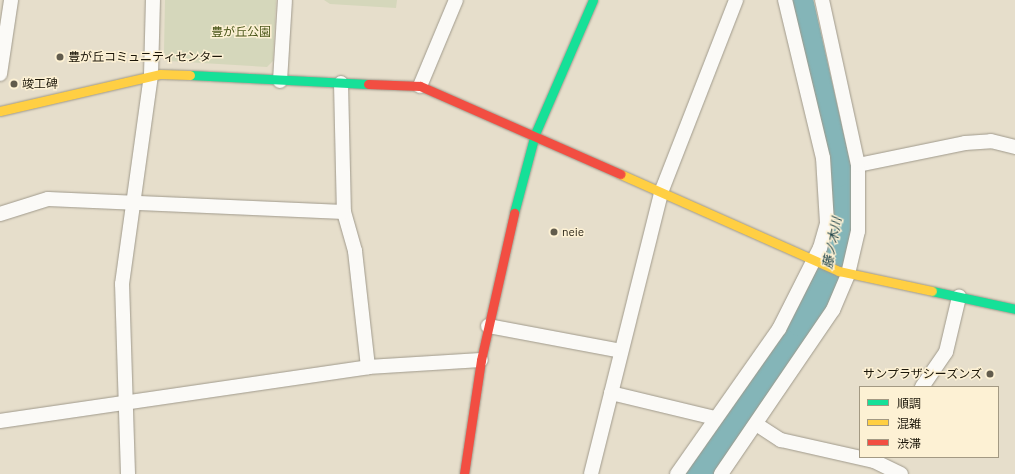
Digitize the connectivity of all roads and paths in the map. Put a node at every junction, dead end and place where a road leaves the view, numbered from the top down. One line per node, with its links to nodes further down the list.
1 (11, 0): 9 (street)
2 (153, 0): 10 (street)
3 (285, 0): 11 (street)
4 (456, 0): 13 (street)
5 (593, 0): 15 (street)
6 (736, 0): 18 (street)
7 (785, 0): 22 (street)
8 (822, 0): 17 (street)
9 (0, 74)
10 (151, 75): 11 (street); 14 (street); 19 (street)
11 (280, 81): 12 (street)
12 (341, 82): 13 (street); 20 (street)
13 (420, 86): 15 (street)
14 (0, 111)
15 (535, 134): 18 (street); 26 (street)
16 (1015, 147): 17 (street)
17 (858, 165): 23 (street)
18 (662, 190): 22 (street); 27 (street)
19 (133, 202): 20 (street); 21 (street); 32 (street)
20 (344, 212): 29 (street)
21 (0, 214)
22 (818, 262): 23 (street); 33 (street)
23 (844, 273): 24 (street); 35 (street)
24 (959, 296): 25 (street); 30 (street)
25 (1015, 309)
26 (488, 326): 27 (street); 28 (street)
27 (621, 351): 31 (street)
28 (481, 360): 29 (street); 38 (street)
29 (368, 367): 32 (street)
30 (923, 386)
31 (611, 393): 33 (street); 39 (street)
32 (128, 404): 34 (street); 37 (street)
33 (715, 418): 40 (street)
34 (0, 421)
35 (756, 424): 36 (street); 41 (street)
36 (874, 464): 42 (street)
37 (128, 474)
38 (464, 474)
39 (591, 474)
40 (677, 474)
41 (721, 474)
42 (901, 474)

